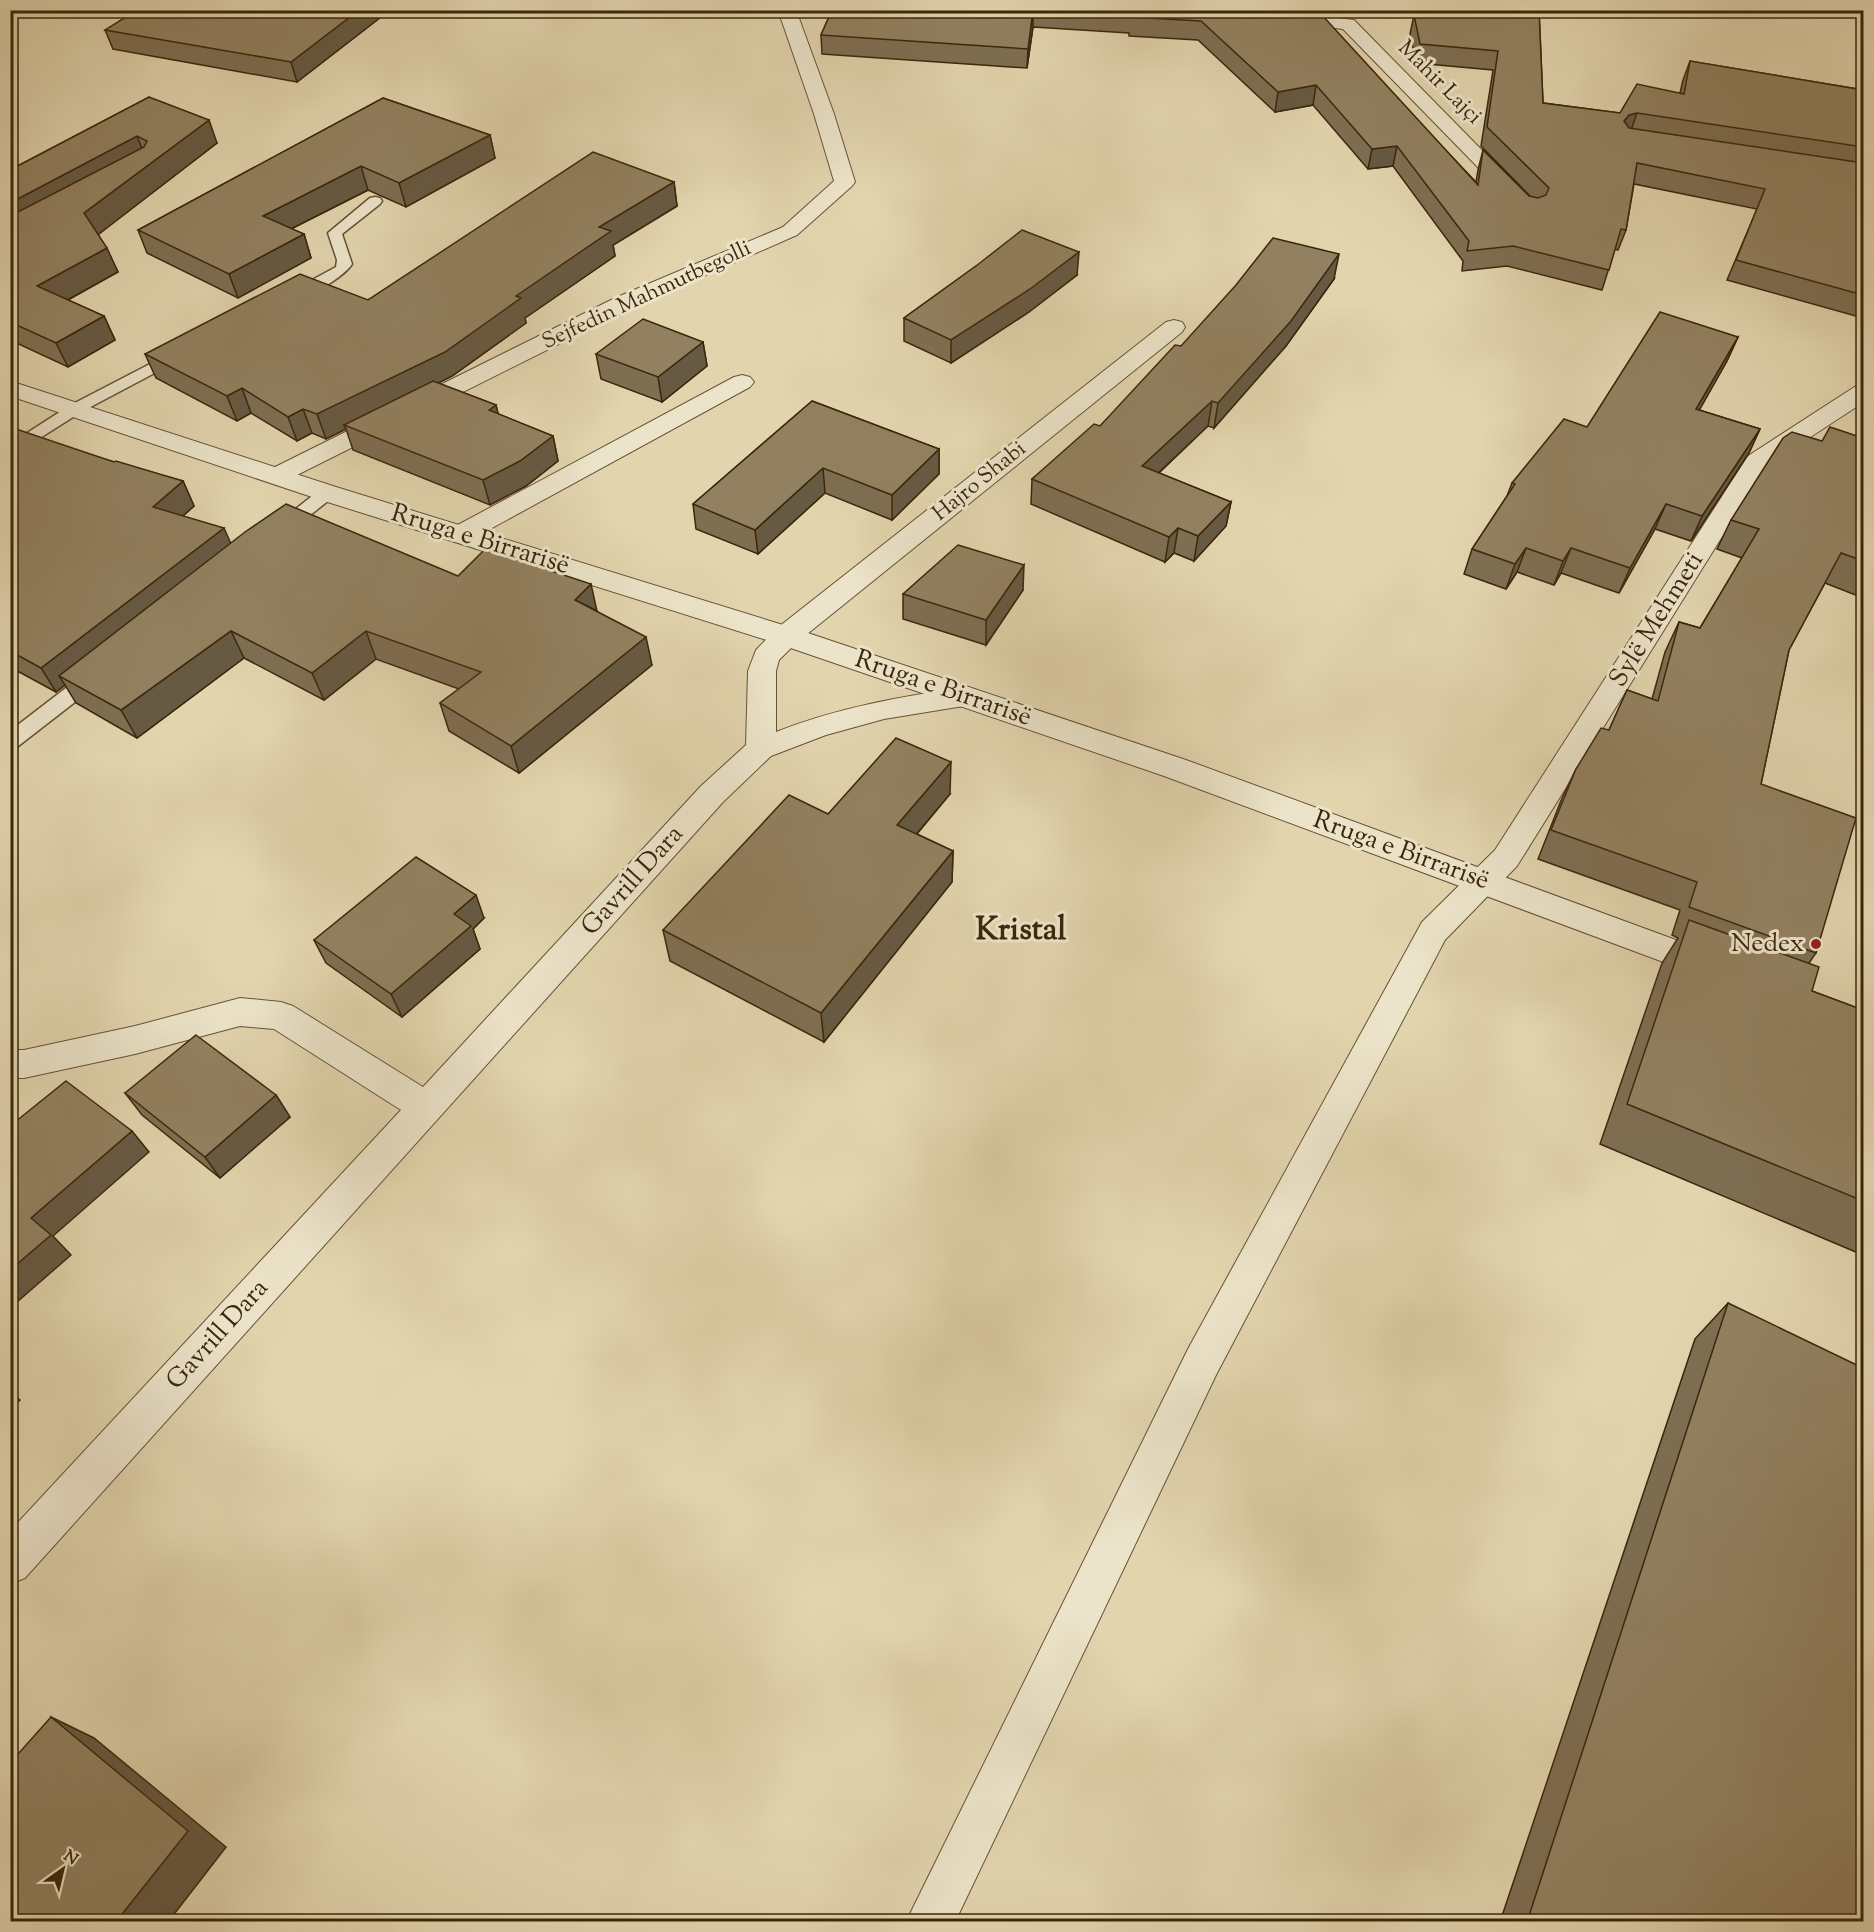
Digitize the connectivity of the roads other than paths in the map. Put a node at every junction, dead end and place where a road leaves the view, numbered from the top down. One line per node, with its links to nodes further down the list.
1 (787, 10): 13 (street, Sejfedin Mahmutbegolli)
2 (1228, 10): 4 (street, Mahir Lajçi)
3 (375, 201): 5 (lane)
4 (1523, 201)
5 (280, 303)
6 (1174, 327): 17 (street, Hajro Shabi)
7 (187, 350): 11 (lane)
8 (742, 382): 15 (street)
9 (10, 388): 11 (street, Rruga e Birrarisë)
10 (1863, 391): 22 (street, Sylë Mehmeti)
11 (75, 409): 12 (lane); 13 (street, Rruga e Birrarisë)
12 (10, 452)
13 (276, 476): 14 (street, Rruga e Birrarisë)
14 (327, 493): 15 (street, Rruga e Birrarisë); 16 (lane)
15 (461, 534): 17 (street, Rruga e Birrarisë)
16 (262, 544)
17 (786, 636): 19 (street, Rruga e Birrarisë); 21 (street)
18 (113, 661): 20 (lane)
19 (966, 697): 21 (street); 22 (street, Rruga e Birrarisë)
20 (10, 742)
21 (761, 749): 25 (street, Gavrill Dara)
22 (1482, 882): 23 (street, Rruga e Birrarisë); 27 (street, Sylë Mehmeti)
23 (1740, 977)
24 (10, 1064): 25 (street)
25 (426, 1107): 26 (street, Gavrill Dara)
26 (10, 1563)
27 (930, 1922)

